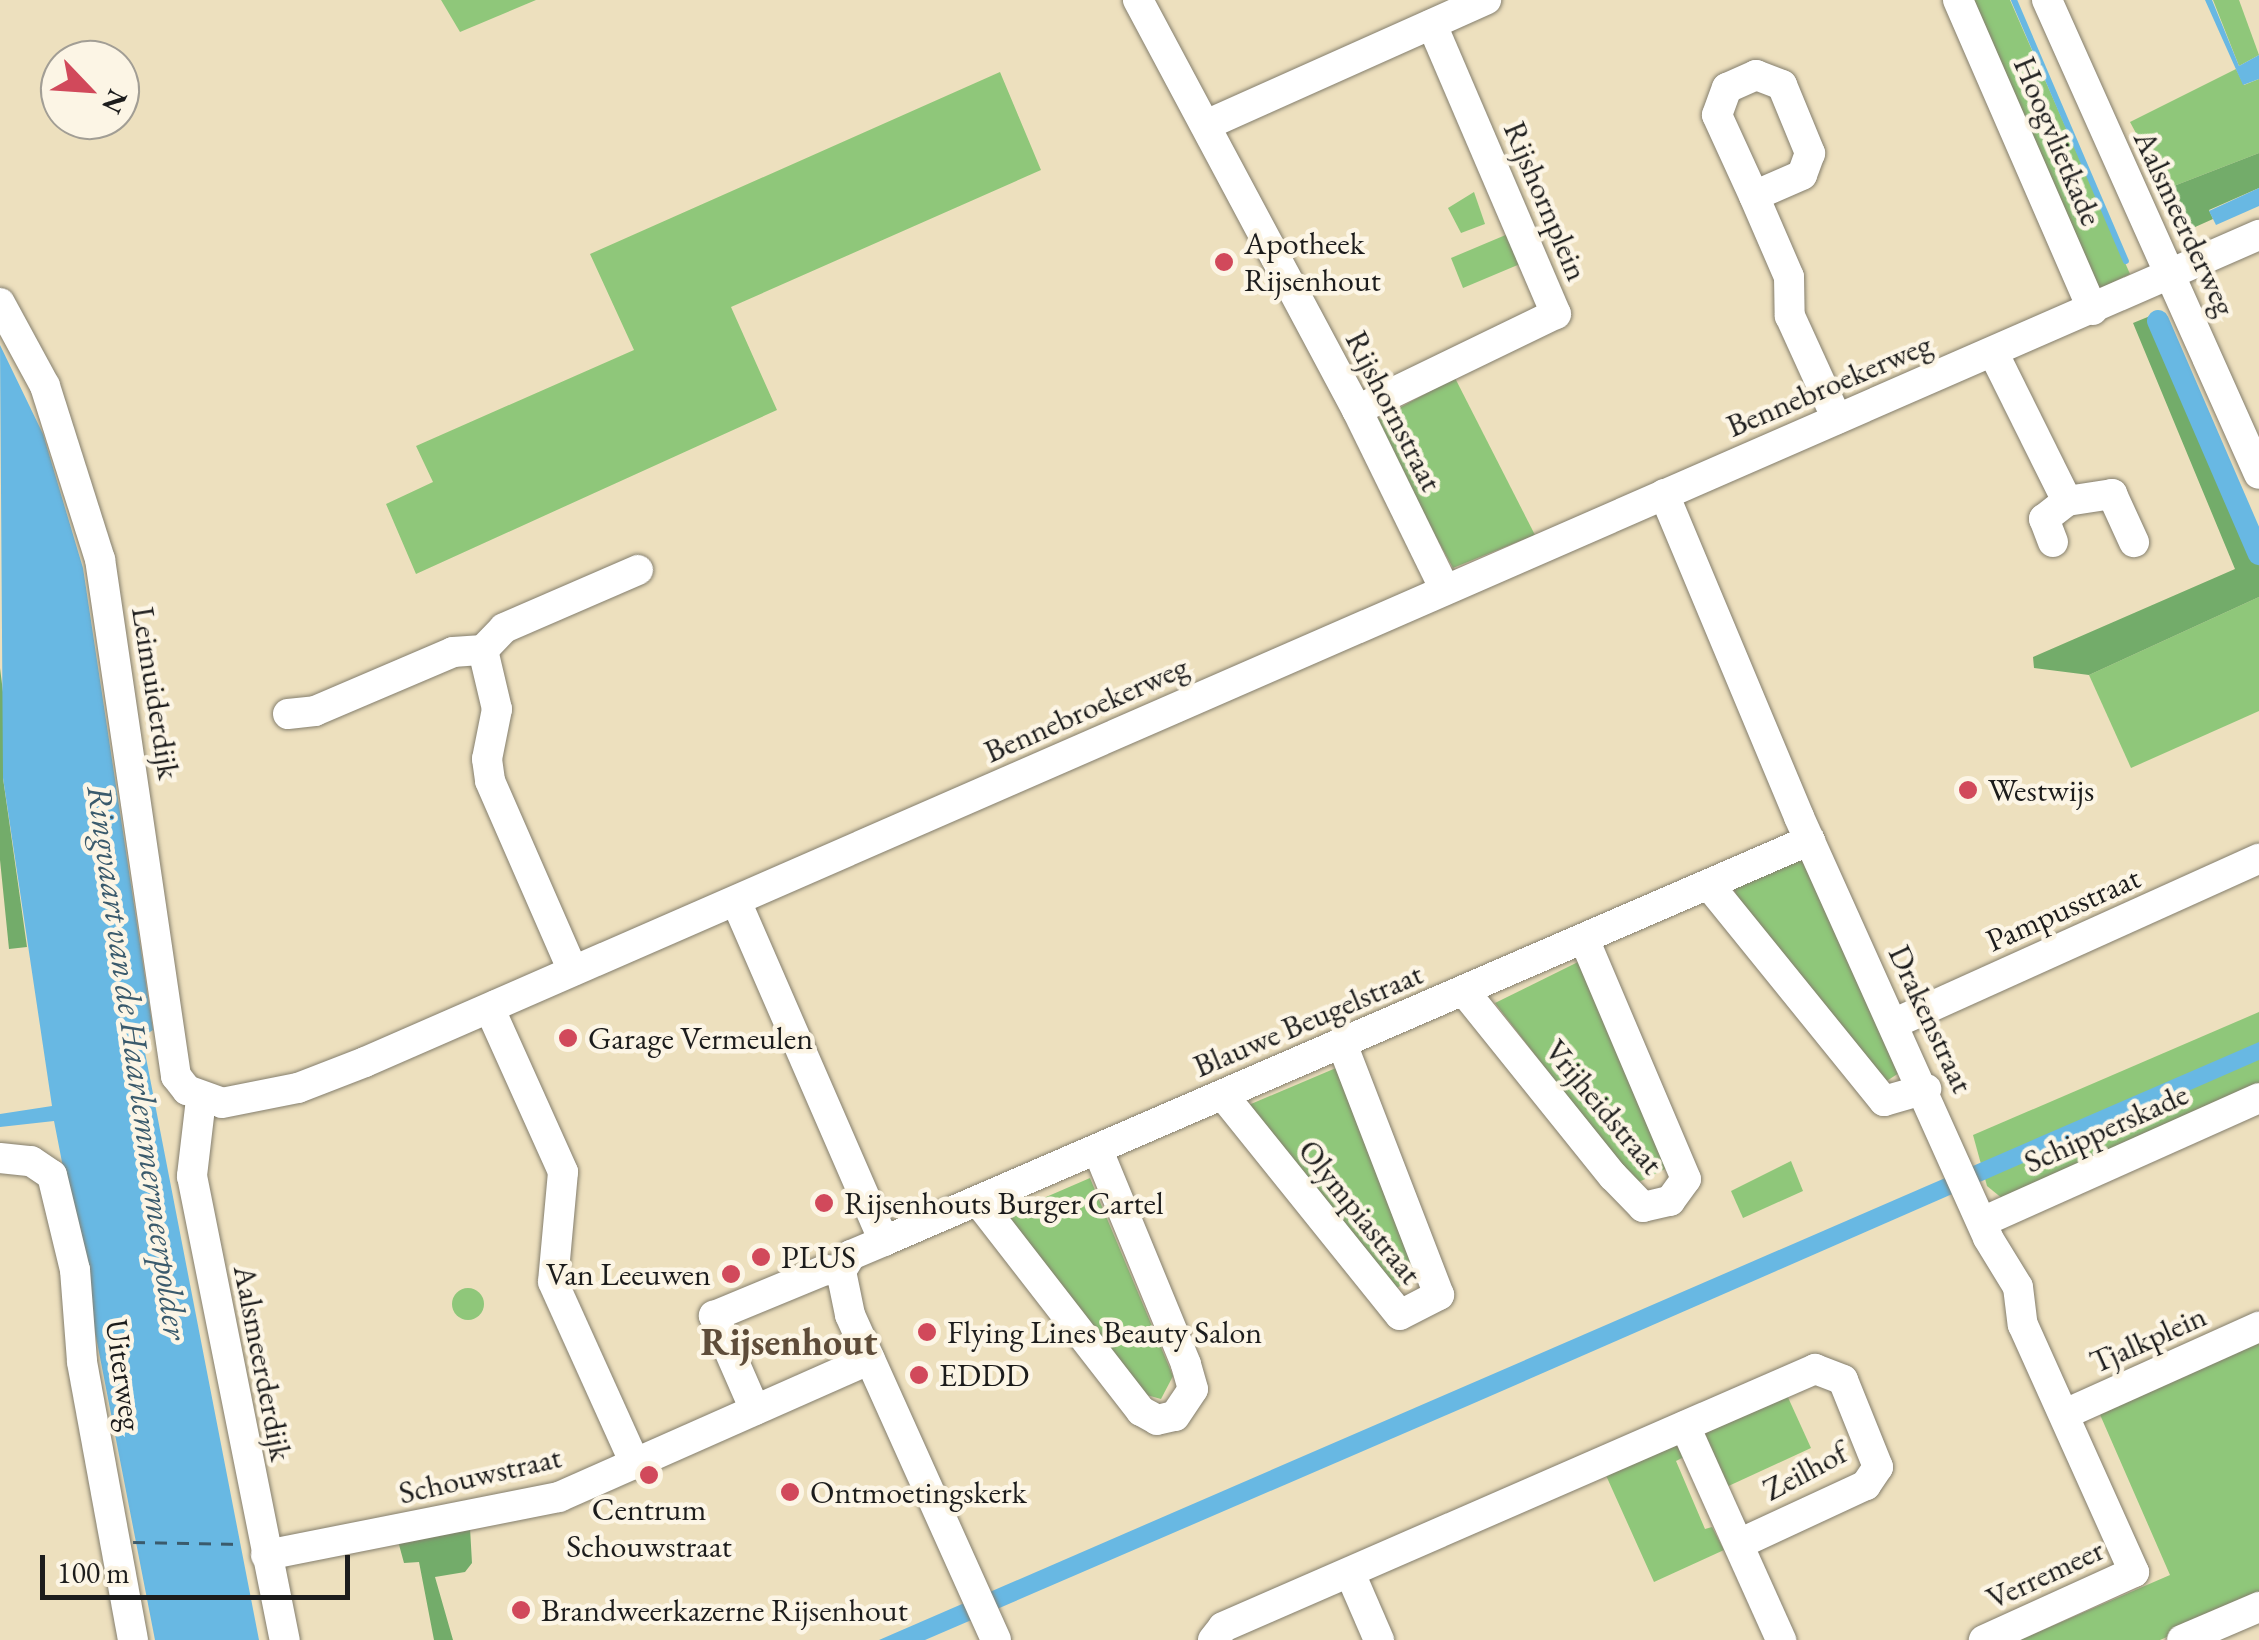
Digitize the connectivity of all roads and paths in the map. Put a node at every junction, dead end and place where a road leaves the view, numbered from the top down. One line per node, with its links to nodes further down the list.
1 (1138, 0): 6 (street, Rijshornstraat)
2 (1486, 0): 5 (street)
3 (1958, 0): 11 (street, Hoogvlietkade)
4 (2047, 0): 9 (street, Aalsmeerderweg)
5 (1432, 24): 6 (street); 13 (street, Rijshornplein)
6 (1206, 125): 13 (street, Rijshornstraat)
7 (1754, 196): 14 (street)
8 (2259, 236): 9 (street, Bennebroekerweg)
9 (2169, 275): 11 (street, Bennebroekerweg); 15 (street, Aalsmeerderweg)
10 (0, 303): 36 (street, Leimuiderdijk)
11 (2093, 310): 12 (street, Bennebroekerweg)
12 (1992, 352): 14 (street, Bennebroekerweg); 17 (street)
13 (1358, 410): 21 (street, Rijshornstraat)
14 (1837, 419): 16 (street, Bennebroekerweg)
15 (2259, 474)
16 (1664, 494): 21 (street, Bennebroekerweg); 24 (street, Drakenstraat)
17 (2066, 501): 18 (street); 19 (street)
18 (2053, 542)
19 (2134, 542)
20 (638, 570): 22 (street)
21 (1445, 590): 27 (street, Bennebroekerweg)
22 (483, 650): 23 (street); 29 (street)
23 (288, 714)
24 (1810, 840): 26 (street, Blauwe Beugelstraat); 32 (street, Drakenstraat)
25 (2259, 860): 32 (street, Pampusstraat)
26 (1708, 884): 28 (street, Blauwe Beugelstraat); 34 (street)
27 (736, 901): 29 (street, Bennebroekerweg); 42 (street)
28 (1584, 939): 30 (street, Blauwe Beugelstraat); 30 (street, Vrijheidstraat)
29 (573, 971): 31 (street, Bennebroekerweg)
30 (1464, 991): 33 (street, Blauwe Beugelstraat)
31 (496, 1005): 36 (street, Bennebroekerweg); 49 (street)
32 (1895, 1024): 34 (street, Drakenstraat)
33 (1342, 1044): 35 (street, Blauwe Beugelstraat); 35 (street, Olympiastraat)
34 (1926, 1089): 41 (street, Drakenstraat)
35 (1223, 1094): 38 (street, Blauwe Beugelstraat)
36 (202, 1098): 51 (street, Aalsmeerderdijk)
37 (2259, 1098): 41 (street, Schipperskade)
38 (1098, 1150): 40 (street, Blauwe Beugelstraat); 40 (street)
39 (0, 1158): 56 (street, Uiterweg)
40 (978, 1201): 42 (street, Blauwe Beugelstraat)
41 (1977, 1210): 47 (street, Drakenstraat)
42 (884, 1241): 43 (street, Blauwe Beugelstraat)
43 (841, 1271): 45 (street); 46 (street)
44 (2259, 1327): 47 (street, Tjalkplein)
45 (870, 1360): 46 (street, Schouwstraat); 55 (street)
46 (755, 1410): 49 (street, Schouwstraat)
47 (2065, 1414): 52 (street, Drakenstraat)
48 (1685, 1426): 50 (street, Zeilhof); 50 (street, Zeilhof); 53 (street, Zeilhof)
49 (635, 1464): 51 (street, Schouwstraat)
50 (1739, 1544): 60 (street, Zeilhof)
51 (266, 1555): 57 (street, Aalsmeerderdijk)
52 (2134, 1572): 61 (street, Verremeer)
53 (1350, 1573): 58 (street, Zeilhof); 59 (street)
54 (2259, 1606): 62 (street)
55 (992, 1632)
56 (133, 1640)
57 (285, 1640)
58 (1213, 1640)
59 (1379, 1640)
60 (1782, 1640)
61 (1984, 1640)
62 (2182, 1640)

